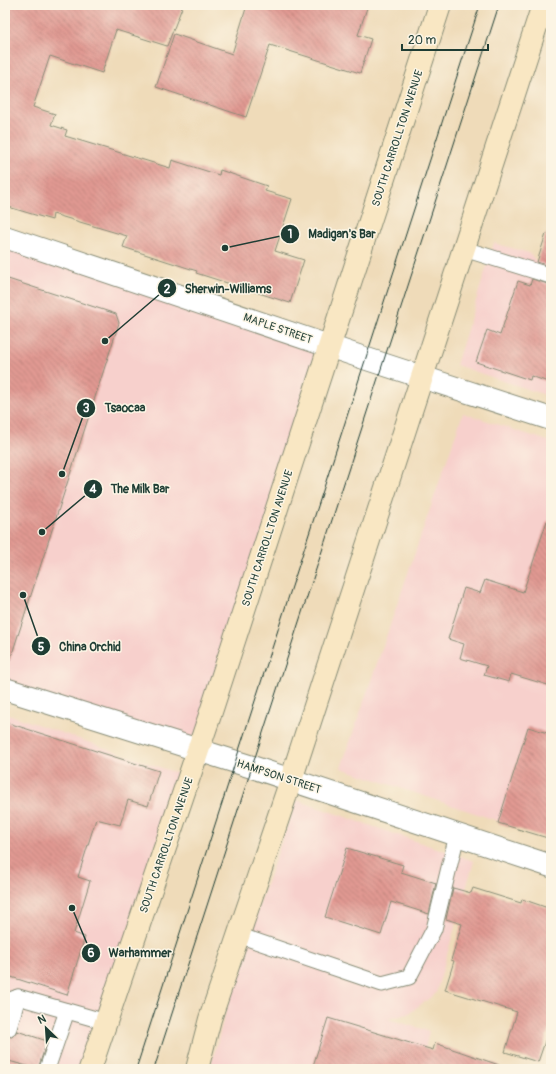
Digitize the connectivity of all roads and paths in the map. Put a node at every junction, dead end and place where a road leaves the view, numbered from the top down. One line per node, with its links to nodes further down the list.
1 (440, 5): 6 (main road, SOUTH CARROLLTON AVENUE)
2 (543, 5): 4 (main road)
3 (5, 237): 6 (street, MAPLE STREET)
4 (464, 249): 5 (lane); 7 (main road)
5 (551, 276)
6 (329, 346): 7 (street, MAPLE STREET); 10 (main road, SOUTH CARROLLTON AVENUE)
7 (422, 376): 8 (street, MAPLE STREET); 11 (main road)
8 (551, 419)
9 (5, 689): 10 (street, HAMPSON STREET)
10 (198, 750): 11 (street, HAMPSON STREET); 17 (main road, SOUTH CARROLLTON AVENUE)
11 (291, 780): 12 (street, HAMPSON STREET); 14 (main road)
12 (457, 834): 13 (street, HAMPSON STREET); 14 (lane)
13 (551, 866)
14 (238, 935): 21 (main road)
15 (12, 999): 16 (lane); 18 (lane)
16 (67, 1011): 17 (lane); 19 (lane)
17 (106, 1022): 20 (main road, SOUTH CARROLLTON AVENUE)
18 (9, 1028)
19 (47, 1069)
20 (90, 1069)
21 (197, 1069)

